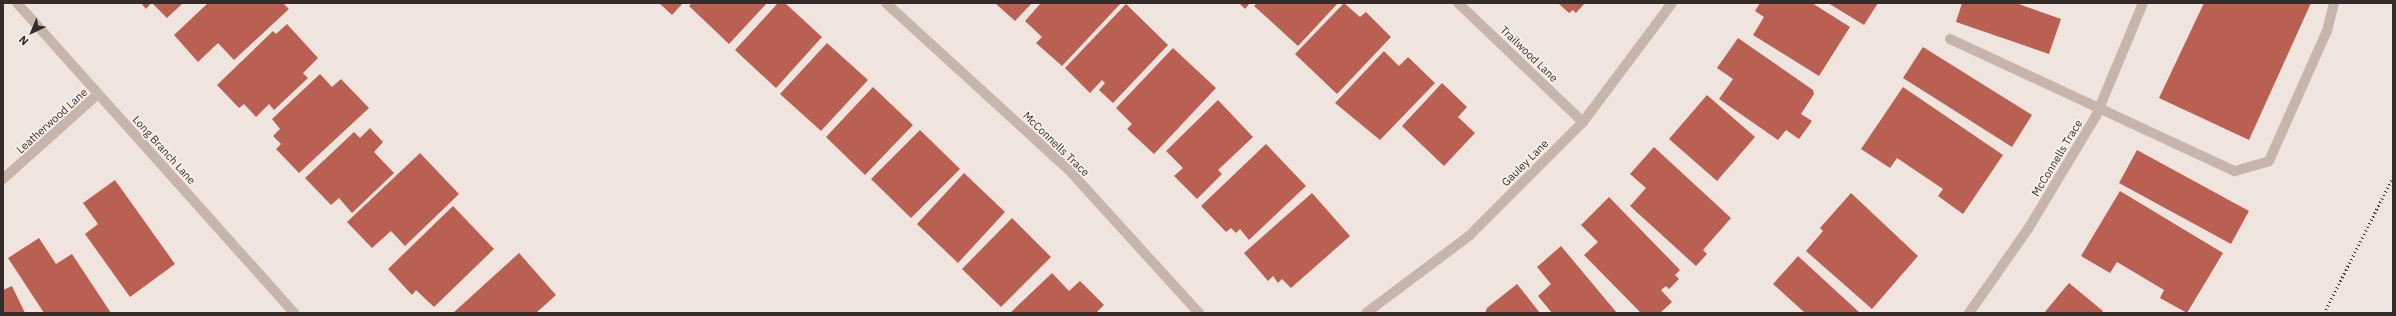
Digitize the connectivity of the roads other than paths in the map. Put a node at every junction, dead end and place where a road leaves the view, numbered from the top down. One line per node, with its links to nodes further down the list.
1 (17, 3): 8 (street, Long Branch Lane)
2 (886, 3): 13 (street, McConnells Trace)
3 (1458, 3): 10 (street, Trailwood Lane)
4 (1672, 3): 10 (street, Gauley Lane)
5 (2143, 3): 9 (street, McConnells Trace)
6 (2334, 3): 9 (street)
7 (1950, 39): 9 (street)
8 (98, 94): 11 (street, Leatherwood Lane); 12 (street, Long Branch Lane)
9 (2098, 110): 15 (street, McConnells Trace)
10 (1583, 122): 14 (street, Gauley Lane)
11 (3, 179)
12 (294, 313)
13 (1199, 313)
14 (1366, 313)
15 (1969, 313)

